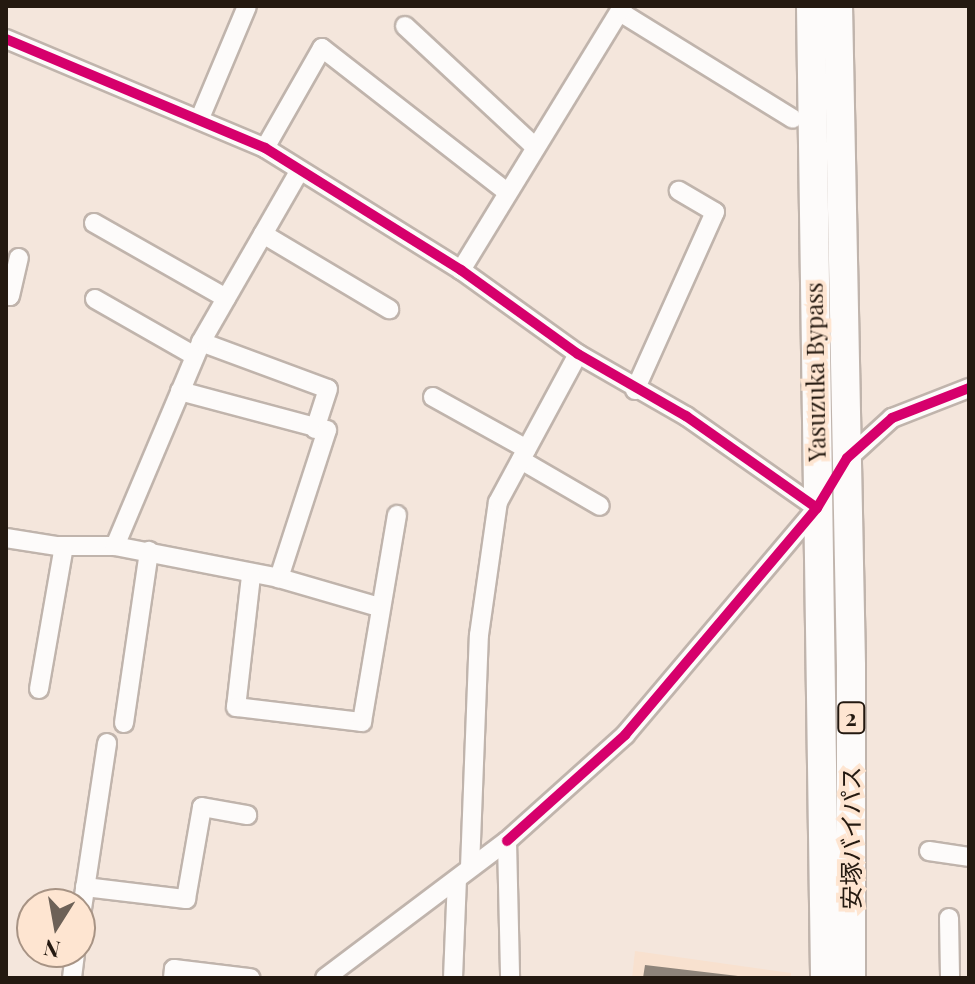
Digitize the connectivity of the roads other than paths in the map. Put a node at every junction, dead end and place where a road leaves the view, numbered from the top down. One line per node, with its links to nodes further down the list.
1 (247, 6): 7 (street)
2 (811, 6): 32 (main road, Yasuzuka Bypass / 2)
3 (838, 6): 30 (main road, Yasuzuka Bypass / 2)
4 (621, 9): 8 (street); 9 (street)
5 (405, 26): 9 (street)
6 (6, 39): 7 (street)
7 (200, 118): 10 (street)
8 (793, 119)
9 (535, 147): 13 (street)
10 (265, 148): 11 (street); 13 (street)
11 (298, 173): 15 (street); 17 (street)
12 (679, 191): 25 (street)
13 (507, 192): 17 (street)
14 (94, 223): 19 (street)
15 (263, 234): 19 (street); 21 (street)
16 (19, 258): 18 (street)
17 (461, 270): 23 (street)
18 (6, 294)
19 (226, 298): 22 (street)
20 (95, 299): 22 (street)
21 (389, 309)
22 (198, 349): 26 (street); 28 (street)
23 (578, 354): 25 (street); 29 (street)
24 (969, 388): 30 (street)
25 (635, 390): 32 (street)
26 (180, 391): 28 (street); 36 (street)
27 (433, 397): 29 (street)
28 (315, 429): 39 (street)
29 (524, 455): 31 (street); 48 (street)
30 (847, 458): 32 (street); 58 (main road, 安塚バイパス / 2)
31 (600, 506)
32 (817, 508): 45 (street); 57 (main road, Yasuzuka Bypass / 2)
33 (397, 515): 40 (street)
34 (6, 538): 35 (street)
35 (64, 546): 36 (street); 41 (street)
36 (115, 546): 37 (street)
37 (149, 551): 38 (street); 42 (street)
38 (251, 576): 39 (street); 40 (street)
39 (279, 578): 40 (street)
40 (379, 607)
41 (39, 689)
42 (124, 723)
43 (107, 743): 49 (street)
44 (247, 815): 49 (street)
45 (507, 841): 48 (street); 56 (street)
46 (929, 851): 47 (street)
47 (969, 857)
48 (463, 873): 51 (street); 55 (street)
49 (85, 887)
50 (949, 918): 59 (street)
51 (342, 972): 54 (street)
52 (173, 978): 53 (street)
53 (250, 978)
54 (325, 978)
55 (453, 978)
56 (510, 978)
57 (825, 978)
58 (851, 978)
59 (950, 978)

